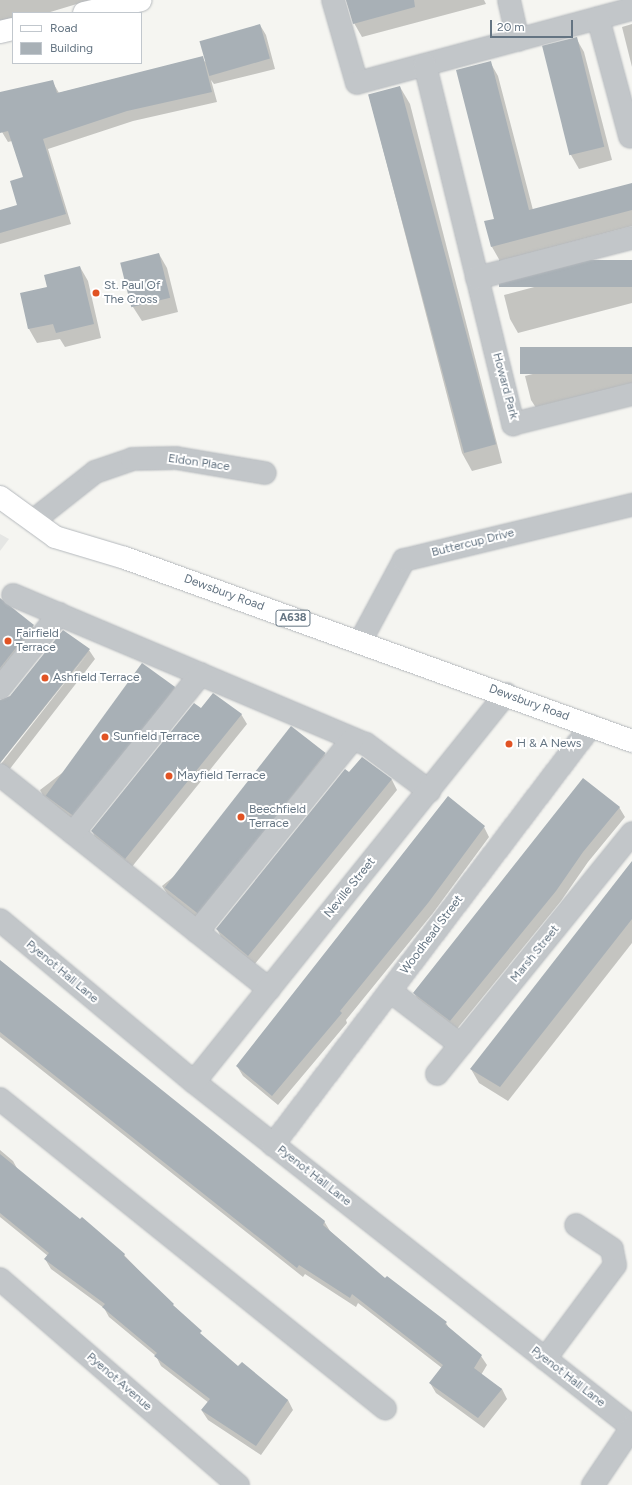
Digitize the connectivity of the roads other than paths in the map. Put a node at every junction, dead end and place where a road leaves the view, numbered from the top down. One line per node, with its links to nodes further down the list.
1 (141, 0): 4 (main road)
2 (333, 0): 10 (street)
3 (508, 0): 9 (street)
4 (97, 7)
5 (632, 9): 6 (street)
6 (598, 18): 9 (street); 11 (street)
7 (12, 29): 8 (main road)
8 (0, 32)
9 (518, 40): 10 (street)
10 (425, 65): 13 (street, Howard Park)
11 (630, 137)
12 (632, 238): 13 (street)
13 (477, 278): 14 (street, Howard Park)
14 (632, 394)
15 (264, 473): 18 (street, Eldon Place)
16 (0, 499): 18 (main road, Dewsbury Road / A638)
17 (632, 505): 21 (street, Buttercup Drive)
18 (33, 521): 21 (main road, Dewsbury Road / A638)
19 (13, 595): 20 (street)
20 (59, 614): 22 (street); 23 (street)
21 (360, 642): 24 (main road, Dewsbury Road / A638)
22 (201, 674): 27 (street); 30 (street)
23 (0, 688)
24 (506, 694): 25 (main road, Dewsbury Road / A638); 29 (street, Neville Street)
25 (592, 726): 26 (main road, A638); 35 (street, Woodhead Street)
26 (630, 737)
27 (353, 739): 29 (street); 33 (street)
28 (0, 775): 30 (street)
29 (429, 791): 34 (street, Neville Street)
30 (72, 833): 33 (street)
31 (632, 833): 36 (street, Marsh Street)
32 (0, 920): 38 (street, Pyenot Hall Lane)
33 (197, 932): 34 (street)
34 (269, 989): 38 (street, Neville Street)
35 (390, 991): 36 (street); 40 (street, Woodhead Street)
36 (461, 1045): 37 (street, Marsh Street)
37 (437, 1074)
38 (194, 1082): 40 (street, Pyenot Hall Lane)
39 (0, 1099): 44 (street)
40 (273, 1145): 43 (street, Pyenot Hall Lane)
41 (576, 1224): 43 (street)
42 (0, 1279): 46 (street, Pyenot Avenue)
43 (545, 1359): 45 (street, Pyenot Hall Lane)
44 (385, 1409)
45 (632, 1427): 47 (street)
46 (238, 1485)
47 (593, 1485)

